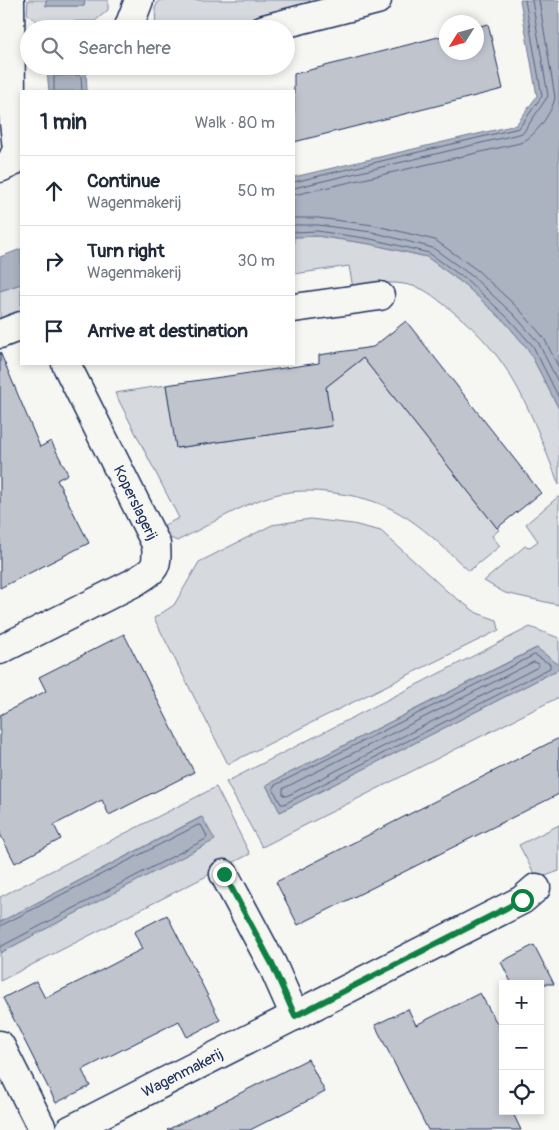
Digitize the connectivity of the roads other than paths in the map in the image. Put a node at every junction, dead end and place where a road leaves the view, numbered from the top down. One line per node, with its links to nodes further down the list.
1 (10, 0): 6 (street)
2 (139, 0): 4 (street)
3 (377, 0): 5 (street)
4 (131, 20)
5 (295, 21)
6 (19, 42): 7 (street)
7 (6, 165)
8 (380, 296): 9 (street)
9 (295, 308)
10 (20, 326): 11 (street)
11 (0, 334)
12 (66, 365): 13 (street, Koperslagerij)
13 (0, 650)
14 (224, 874): 16 (street)
15 (536, 888): 16 (street, Wagenmakerij)
16 (295, 1016): 19 (street, Wagenmakerij)
17 (0, 1046): 18 (street)
18 (43, 1130)
19 (70, 1130)

